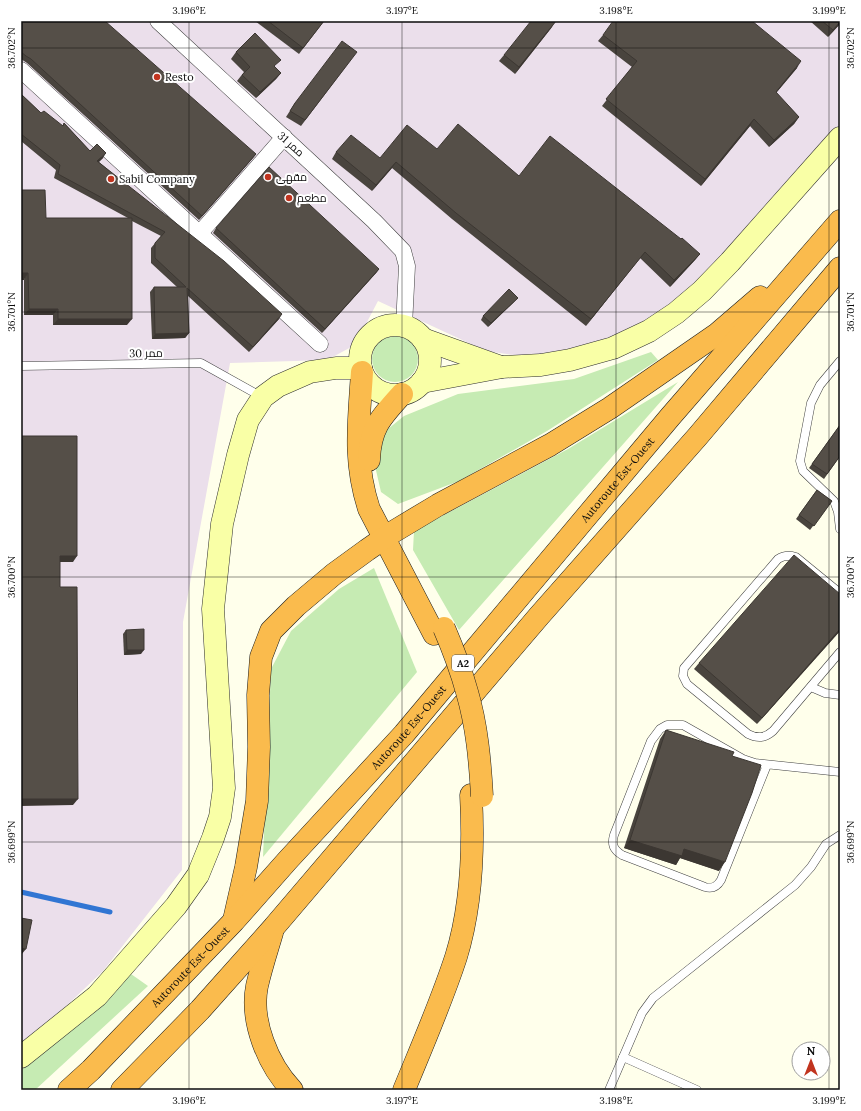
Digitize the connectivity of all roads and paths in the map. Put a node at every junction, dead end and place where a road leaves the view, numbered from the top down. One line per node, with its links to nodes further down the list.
1 (158, 21): 3 (street, ممر 31)
2 (21, 70): 6 (street)
3 (284, 137): 6 (street); 9 (street, ممر 31)
4 (840, 138): 14 (main road)
5 (840, 221): 7 (highway, Autoroute Est-Ouest / A2)
6 (200, 234): 11 (street)
7 (816, 250): 20 (highway); 29 (highway, Autoroute Est-Ouest / A2)
8 (840, 268): 30 (highway, A2)
9 (404, 326): 10 (main road); 15 (main road)
10 (423, 339): 14 (main road); 16 (main road)
11 (320, 344)
12 (840, 361): 19 (lane)
13 (21, 366): 18 (lane, ممر 30)
14 (502, 367): 16 (main road)
15 (361, 370): 17 (main road); 18 (main road); 20 (highway)
16 (422, 382): 17 (main road)
17 (402, 394): 20 (highway)
18 (263, 397): 32 (main road)
19 (840, 528)
20 (389, 536): 27 (highway, bridge); 29 (highway)
21 (840, 593): 23 (lane)
22 (840, 652): 23 (lane)
23 (811, 687): 24 (lane)
24 (840, 695)
25 (767, 765): 25 (lane); 26 (lane)
26 (840, 772)
27 (476, 796): 31 (highway); 39 (highway)
28 (840, 835): 33 (lane)
29 (234, 921): 34 (highway, Autoroute Est-Ouest / A2)
30 (274, 927): 35 (highway, A2); 36 (highway)
31 (430, 1028): 37 (highway); 38 (highway)
32 (21, 1057)
33 (623, 1057): 40 (lane); 41 (lane)
34 (69, 1090)
35 (122, 1090)
36 (291, 1090)
37 (389, 1090)
38 (404, 1090)
39 (417, 1090)
40 (609, 1090)
41 (697, 1090)

